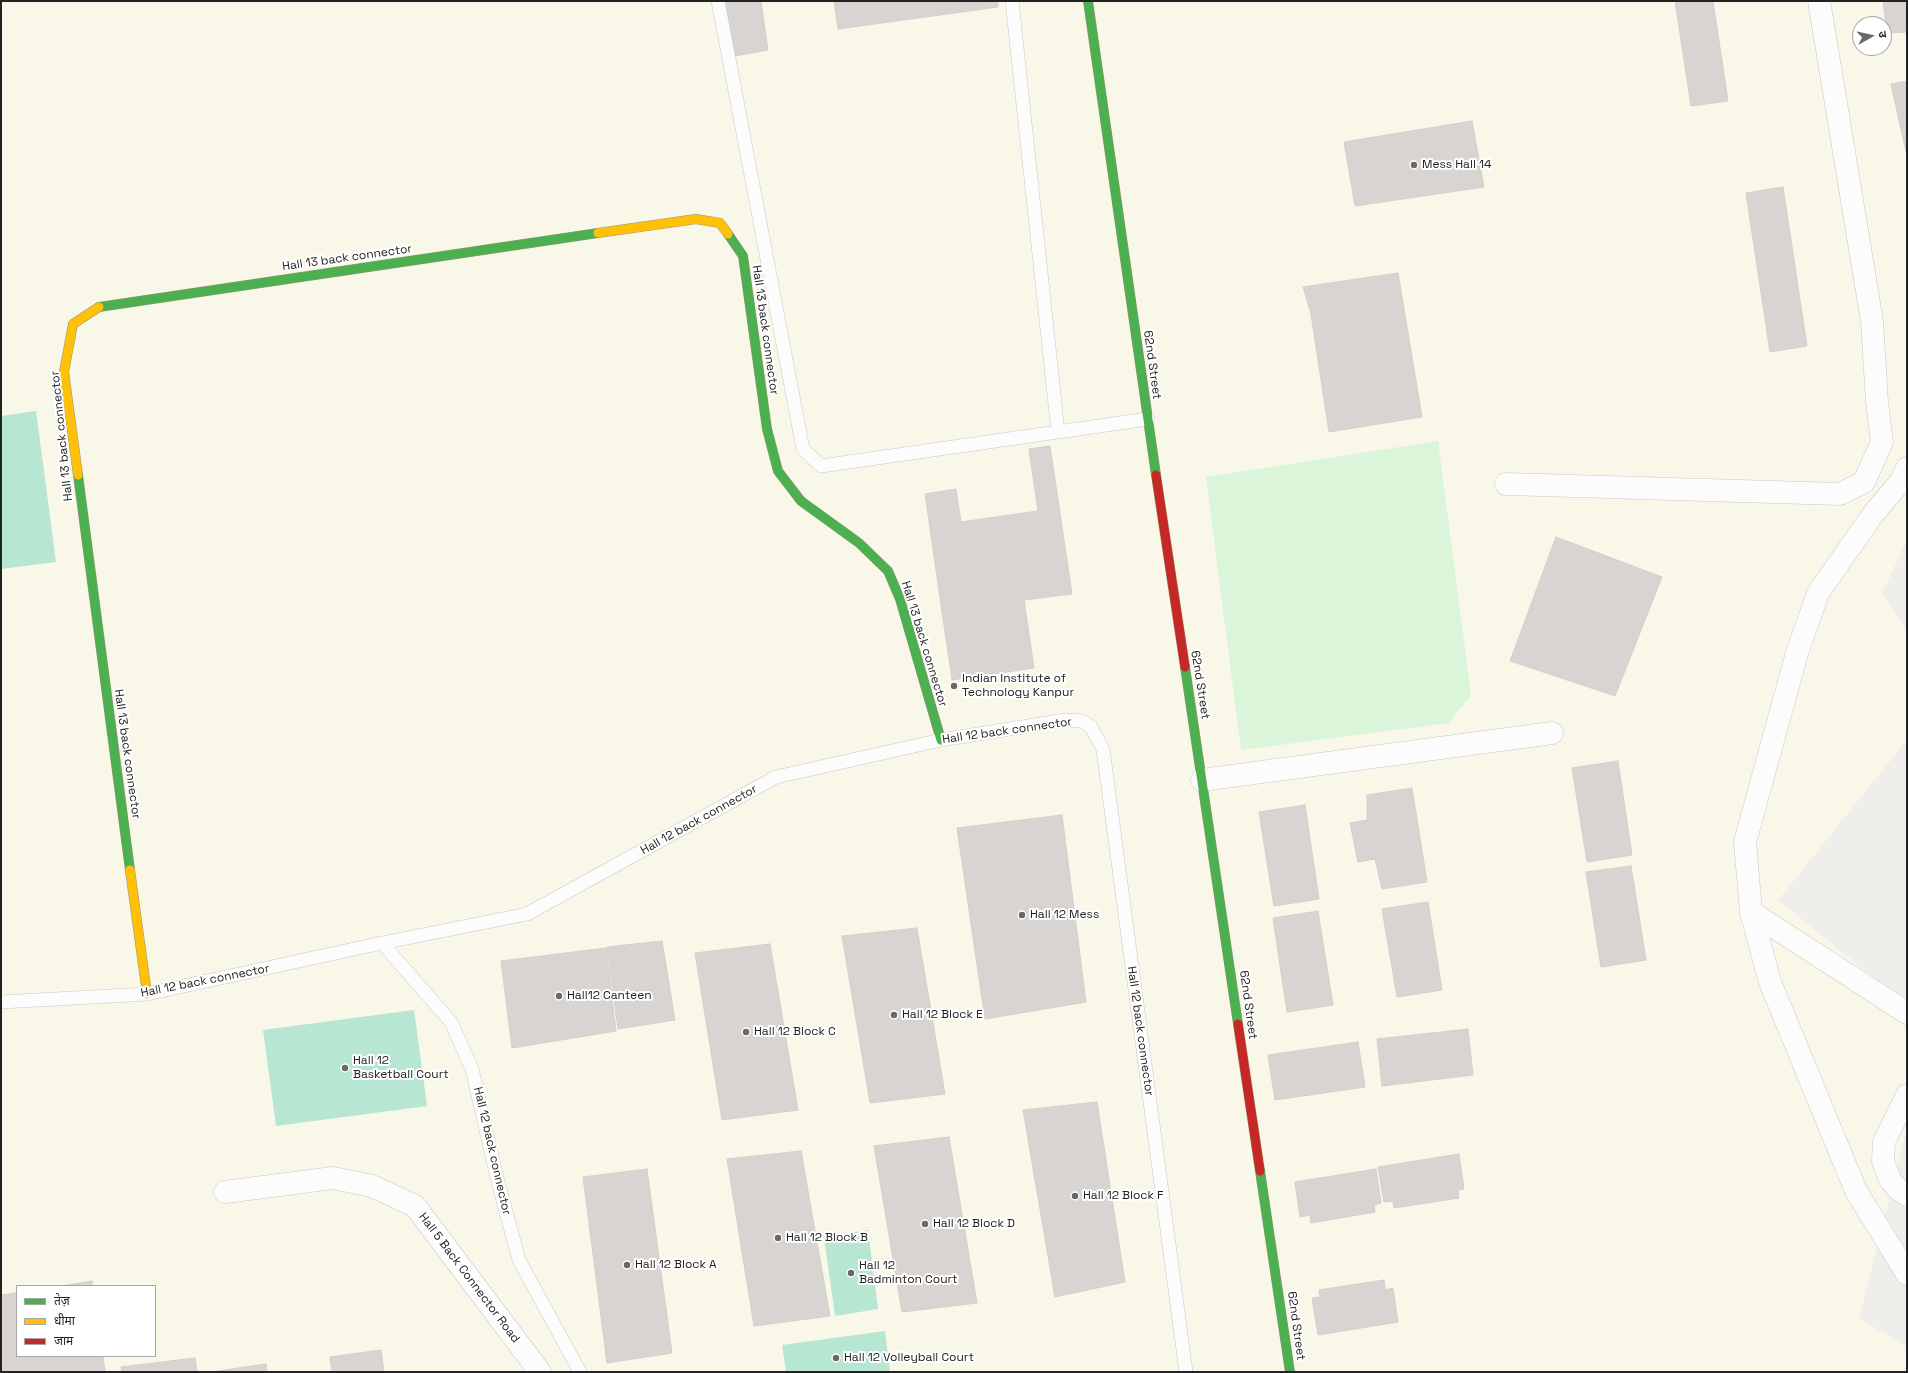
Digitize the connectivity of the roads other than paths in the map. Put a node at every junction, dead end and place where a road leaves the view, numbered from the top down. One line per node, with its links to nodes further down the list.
1 (718, 1): 6 (lane)
2 (1012, 1): 6 (lane)
3 (1088, 1): 5 (street, 62nd Street)
4 (1819, 1): 8 (street)
5 (1148, 419): 6 (lane); 11 (street, 62nd Street)
6 (1058, 432)
7 (1907, 468): 12 (street)
8 (1506, 484)
9 (1552, 733): 11 (street)
10 (941, 740): 13 (lane, Hall 12 back connector); 14 (street, Hall 13 back connector); 23 (lane, Hall 12 back connector)
11 (1202, 780): 24 (street, 62nd Street)
12 (1751, 912): 16 (street); 20 (street)
13 (382, 943): 14 (lane, Hall 12 back connector); 22 (lane, Hall 12 back connector)
14 (147, 994): 15 (lane, Hall 12 back connector)
15 (1, 1002)
16 (1907, 1013)
17 (1907, 1096): 19 (street)
18 (226, 1192): 21 (street, Hall 5 Back Connector Road)
19 (1907, 1195)
20 (1907, 1274)
21 (540, 1372)
22 (580, 1372)
23 (1186, 1372)
24 (1290, 1372)

